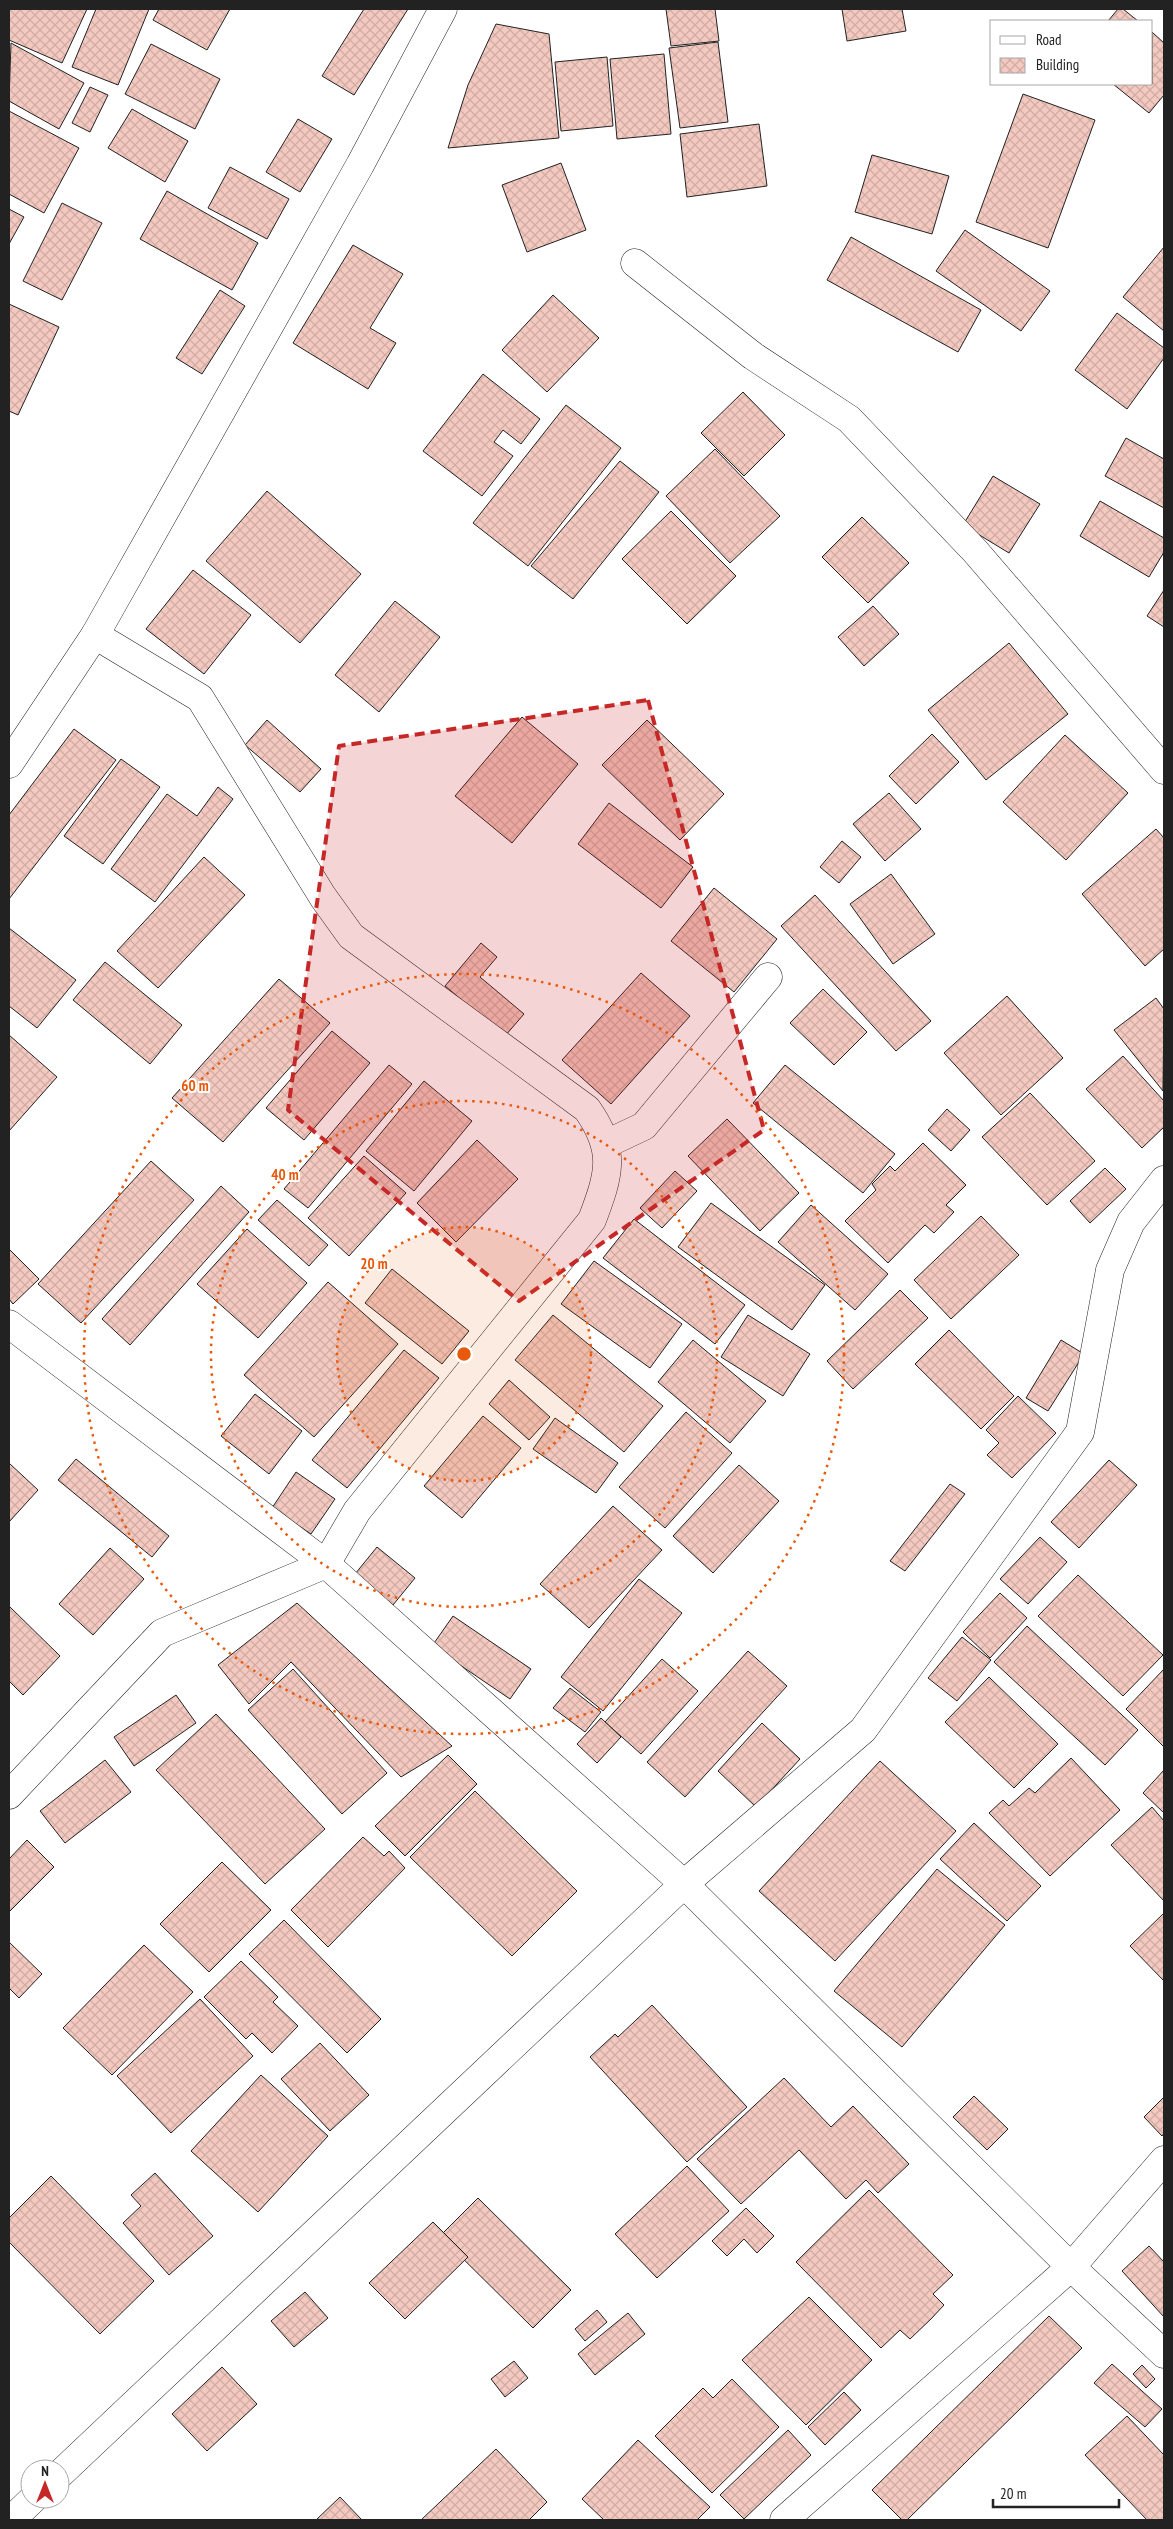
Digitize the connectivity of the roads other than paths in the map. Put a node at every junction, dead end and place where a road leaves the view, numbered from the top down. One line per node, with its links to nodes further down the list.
1 (443, 9): 3 (street)
2 (635, 263): 5 (street)
3 (95, 635): 4 (street); 7 (street)
4 (9, 764)
5 (1164, 770)
6 (768, 977): 7 (street)
7 (606, 1144): 10 (street)
8 (1164, 1180): 12 (street)
9 (9, 1324): 10 (street)
10 (326, 1564): 11 (street); 12 (street)
11 (9, 1795)
12 (684, 1884): 14 (street); 16 (street)
13 (1164, 2160): 14 (street)
14 (1071, 2266): 15 (street); 19 (street)
15 (1164, 2354)
16 (70, 2465)
17 (23, 2509): 18 (street)
18 (11, 2520)
19 (784, 2520)

